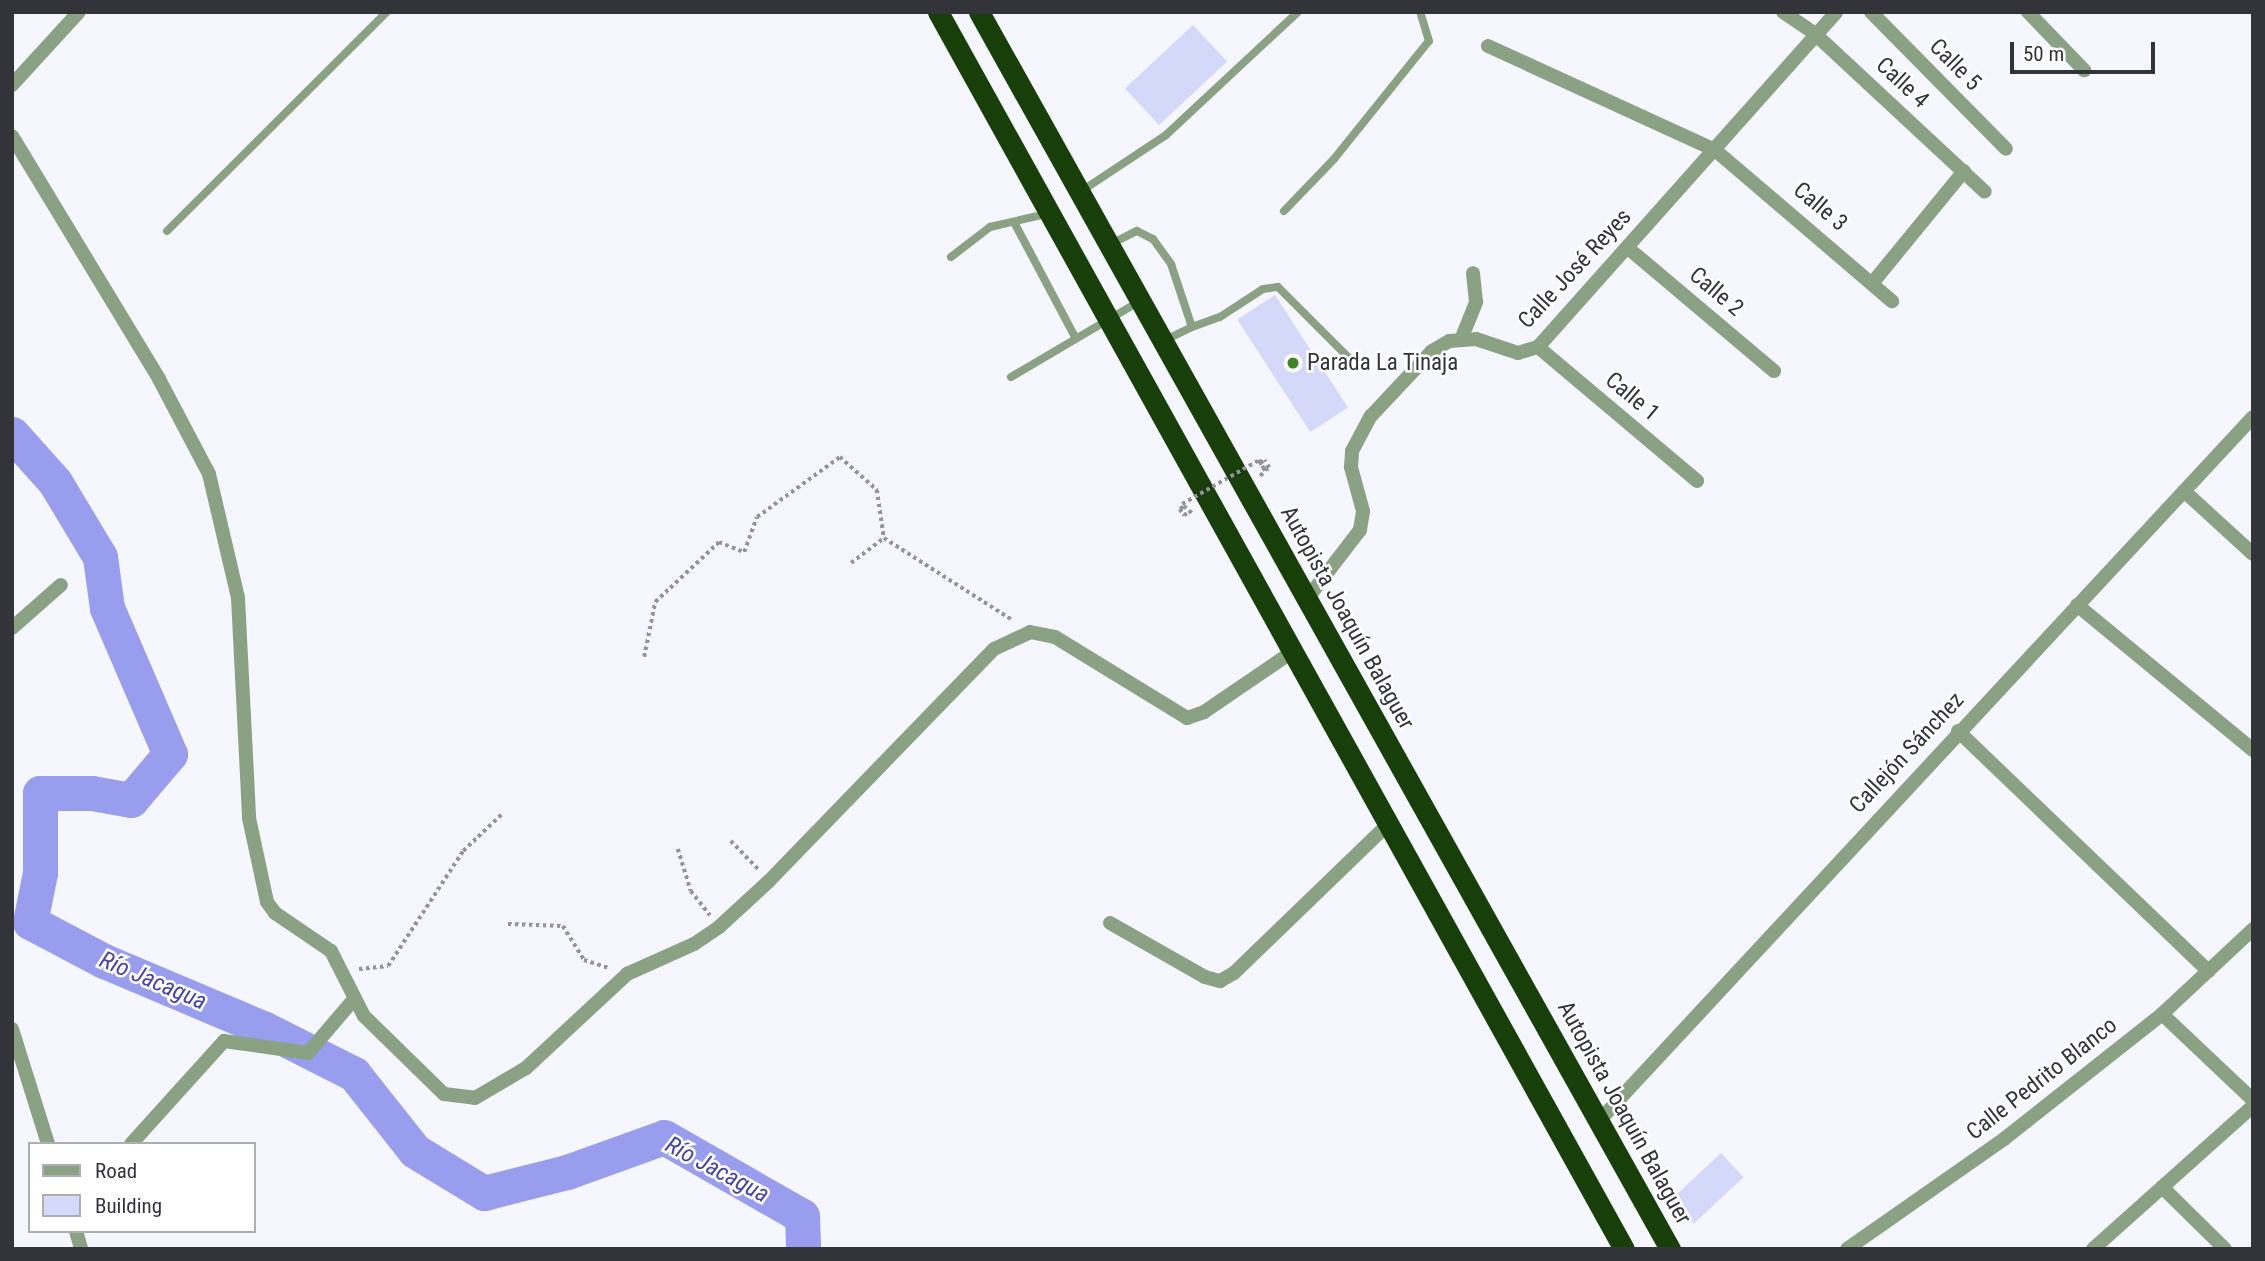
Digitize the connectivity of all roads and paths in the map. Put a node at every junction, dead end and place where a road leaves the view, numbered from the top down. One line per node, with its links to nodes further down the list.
1 (79, 12): 14 (street)
2 (387, 12): 24 (lane)
3 (938, 12): 22 (highway)
4 (979, 12): 19 (highway, Autopista Joaquín Balaguer)
5 (1298, 12): 19 (lane)
6 (1420, 12): 21 (lane)
7 (1783, 12): 11 (street, Calle 4)
8 (1836, 12): 11 (street, Calle José Reyes)
9 (1871, 12): 16 (street, Calle 5)
10 (2028, 12): 13 (street)
11 (1814, 33): 17 (street, Calle José Reyes); 18 (street, Calle 4)
12 (1488, 46): 17 (street, Calle 3)
13 (2084, 70)
14 (12, 85)
15 (12, 136): 67 (street)
16 (2007, 149)
17 (1715, 150): 26 (street, Calle José Reyes); 29 (street, Calle 3)
18 (1964, 172): 20 (street, Calle 4); 29 (street)
19 (1080, 192): 25 (highway, Autopista Joaquín Balaguer)
20 (1985, 192)
21 (1284, 211)
22 (1046, 214): 23 (lane); 32 (highway)
23 (1014, 224): 27 (lane); 34 (lane)
24 (167, 232)
25 (1110, 245): 30 (highway, Autopista Joaquín Balaguer); 33 (lane)
26 (1628, 247): 37 (street, Calle José Reyes); 39 (street, Calle 2)
27 (951, 257)
28 (1473, 273): 35 (street)
29 (1874, 281): 31 (street, Calle 3)
30 (1140, 301): 32 (lane); 36 (highway, Autopista Joaquín Balaguer)
31 (1892, 301)
32 (1107, 320): 34 (lane); 54 (highway)
33 (1192, 327): 36 (lane); 38 (lane)
34 (1075, 337): 40 (lane)
35 (1462, 337): 37 (street, Calle José Reyes); 50 (street)
36 (1162, 342): 50 (highway, Autopista Joaquín Balaguer)
37 (1538, 347): 43 (street, Calle 1)
38 (1355, 364)
39 (1774, 371)
40 (1011, 377)
41 (2253, 417): 44 (street, Callejón Sánchez)
42 (1265, 471): 45 (path, bridge)
43 (1698, 481)
44 (2184, 491): 47 (street); 51 (street, Callejón Sánchez)
45 (1189, 515)
46 (884, 538): 48 (path); 53 (path); 55 (path)
47 (2253, 554)
48 (852, 563)
49 (61, 585): 52 (street)
50 (1307, 599): 75 (highway, Autopista Joaquín Balaguer)
51 (2077, 605): 56 (street, Callejón Sánchez); 57 (street)
52 (12, 628)
53 (1030, 632): 54 (street); 62 (street)
54 (1292, 652): 59 (highway)
55 (644, 657)
56 (1958, 731): 68 (street); 75 (street, Callejón Sánchez)
57 (2253, 750)
58 (503, 813): 67 (path)
59 (1387, 825): 63 (street); 79 (highway)
60 (731, 841): 62 (path)
61 (678, 849): 65 (path)
62 (769, 881): 65 (street)
63 (1110, 923)
64 (508, 924): 69 (path)
65 (719, 927): 69 (street)
66 (2253, 929): 68 (street, Calle Pedrito Blanco)
67 (342, 970): 70 (street)
68 (2208, 971): 71 (street, Calle Pedrito Blanco)
69 (626, 974): 70 (street)
70 (355, 998): 77 (street)
71 (2162, 1014): 73 (street); 81 (street, Calle Pedrito Blanco)
72 (12, 1029): 76 (street)
73 (2253, 1100)
74 (2253, 1106): 78 (street)
75 (1598, 1122): 80 (highway, Autopista Joaquín Balaguer)
76 (47, 1142)
77 (133, 1142)
78 (2162, 1186): 82 (street); 83 (street)
79 (1624, 1249)
80 (1670, 1249)
81 (1847, 1249)
82 (2093, 1249)
83 (2225, 1249)

